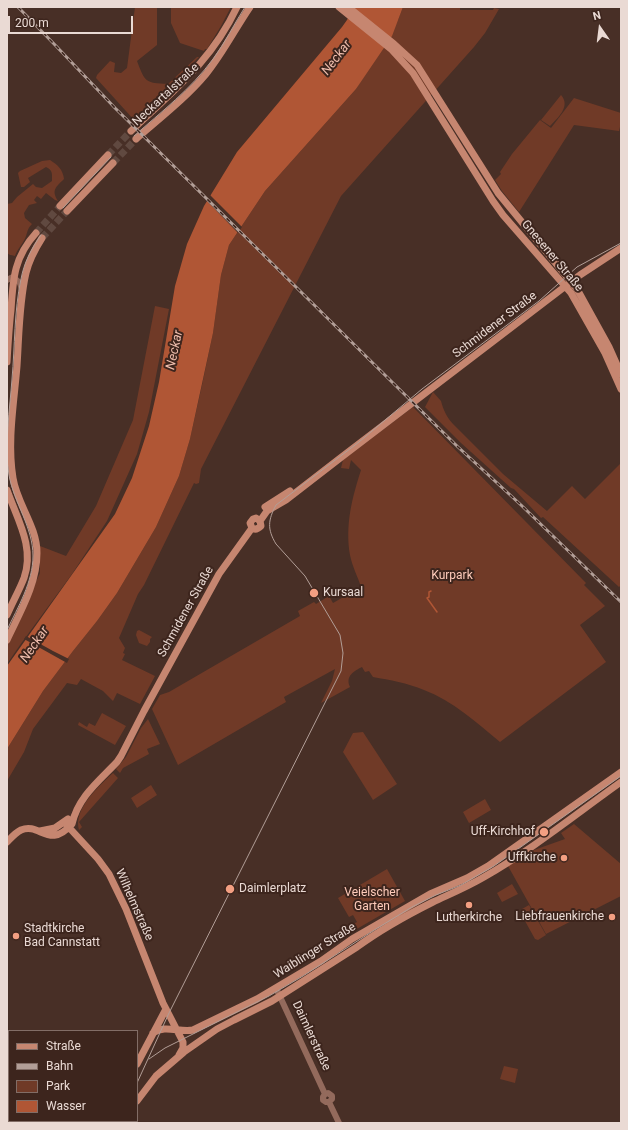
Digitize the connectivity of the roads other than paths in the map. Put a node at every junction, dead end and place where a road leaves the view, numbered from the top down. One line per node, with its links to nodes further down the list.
1 (237, 7): 9 (main road, Neckartalstraße)
2 (250, 7): 10 (main road, Neckartalstraße)
3 (343, 8): 4 (main road)
4 (396, 50): 5 (main road, Gnesener Straße); 6 (main road, Gnesener Straße)
5 (428, 81): 6 (main road); 7 (main road, Gnesener Straße)
6 (421, 86): 8 (main road, Gnesener Straße)
7 (446, 110): 8 (main road); 12 (main road, Gnesener Straße)
8 (438, 115): 14 (main road, Gnesener Straße)
9 (131, 131)
10 (136, 139)
11 (108, 155): 15 (main road)
12 (476, 158): 14 (main road); 19 (main road, Gnesener Straße)
13 (113, 163): 16 (main road)
14 (469, 163): 20 (main road, Gnesener Straße)
15 (60, 206)
16 (67, 211)
17 (36, 233): 22 (main road)
18 (42, 238): 23 (main road)
19 (539, 242): 20 (main road); 24 (main road, Gnesener Straße)
20 (532, 248): 26 (main road, Gnesener Straße)
21 (621, 248): 24 (main road, Schmidener Straße)
22 (18, 260): 23 (main road); 25 (main road)
23 (27, 270): 25 (street); 27 (main road)
24 (572, 281): 26 (main road, Schmidener Straße); 30 (main road, Gnesener Straße)
25 (11, 282): 27 (street); 28 (main road)
26 (565, 286): 31 (main road, Gnesener Straße); 37 (main road, Schmidener Straße)
27 (23, 294): 34 (main road)
28 (9, 301): 29 (main road)
29 (7, 362)
30 (621, 374)
31 (621, 389)
32 (7, 490): 33 (main road)
33 (7, 615)
34 (7, 640)
35 (621, 772): 39 (main road, Waiblinger Straße)
36 (621, 782): 40 (main road, Waiblinger Straße)
37 (67, 824): 38 (main road, Schmidener Straße); 41 (main road, Wilhelmstraße)
38 (7, 842)
39 (276, 988): 40 (street, Daimlerstraße); 42 (main road, Waiblinger Straße)
40 (280, 997): 44 (main road, Waiblinger Straße); 47 (street, Daimlerstraße)
41 (166, 1008): 42 (main road, Wilhelmstraße); 43 (main road)
42 (177, 1030): 43 (main road, Waiblinger Straße); 44 (main road, Wilhelmstraße)
43 (153, 1033): 45 (main road)
44 (178, 1057): 46 (main road, Waiblinger Straße)
45 (138, 1062)
46 (138, 1100)
47 (339, 1123)

